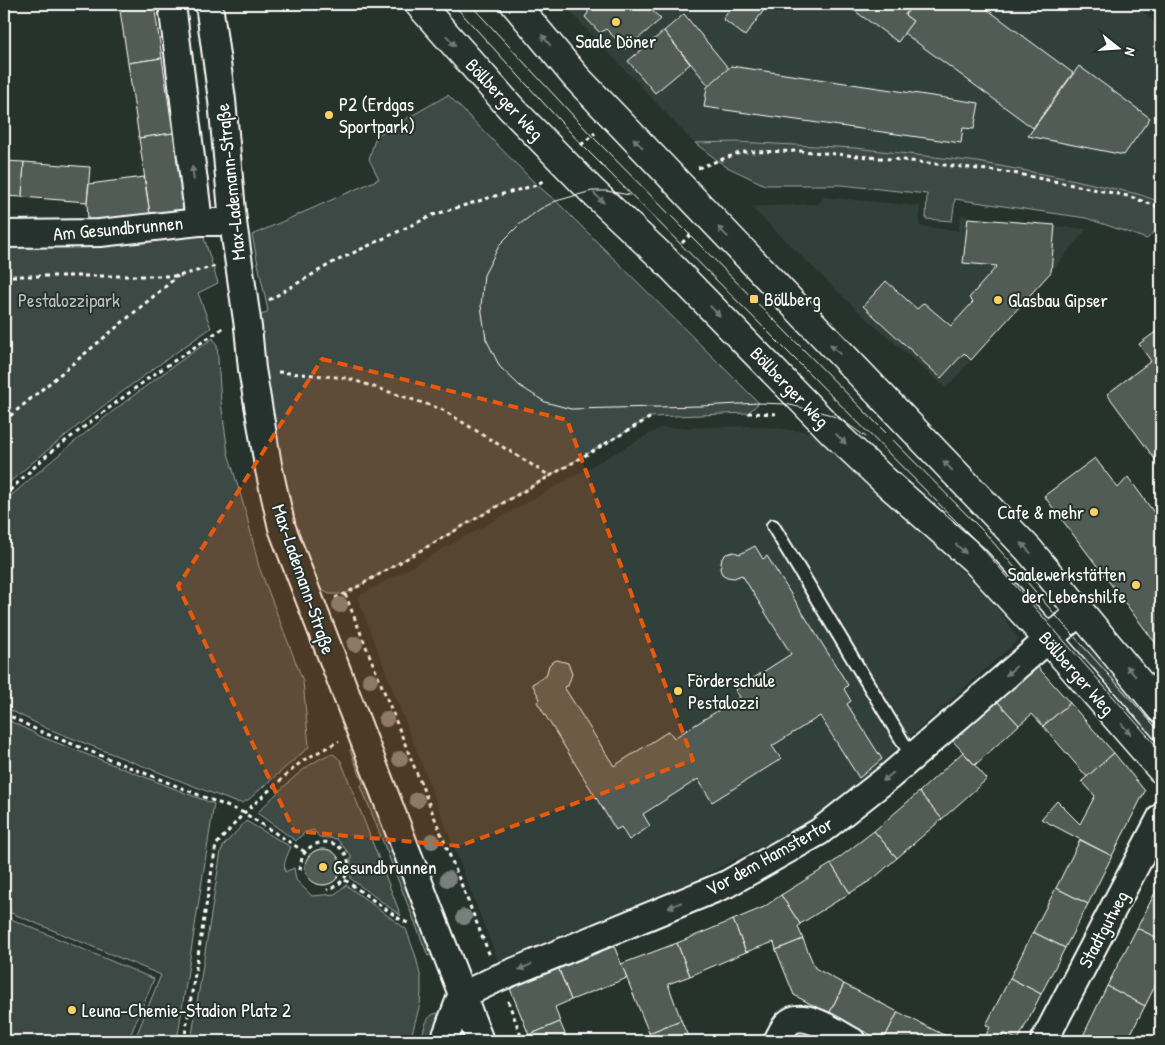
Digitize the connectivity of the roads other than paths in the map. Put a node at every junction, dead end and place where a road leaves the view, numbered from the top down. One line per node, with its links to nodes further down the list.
1 (172, 4): 5 (street, Max-Lademann-Straße, one-way to 1)
2 (209, 4): 6 (street, Max-Lademann-Straße)
3 (420, 4): 10 (street, Böllberger Weg, one-way to 10)
4 (515, 4): 9 (street, one-way to 4)
5 (199, 222): 6 (street, Am Gesundbrunnen); 7 (street, Am Gesundbrunnen)
6 (233, 222): 15 (street, Max-Lademann-Straße)
7 (4, 234)
8 (773, 526): 12 (lane)
9 (1081, 611): 10 (street, Vor dem Hamstertor); 11 (street, one-way to 9)
10 (1048, 639): 12 (street, Vor dem Hamstertor, one-way to 12); 13 (street, Böllberger Weg, one-way to 13)
11 (1161, 709)
12 (912, 756): 15 (street, Vor dem Hamstertor, one-way to 15)
13 (1161, 769)
14 (1161, 817): 20 (street, Stadtgutweg)
15 (462, 996): 16 (street); 17 (street, Max-Lademann-Straße)
16 (444, 1041)
17 (480, 1041)
18 (777, 1041): 19 (street)
19 (852, 1041)
20 (1044, 1041)

